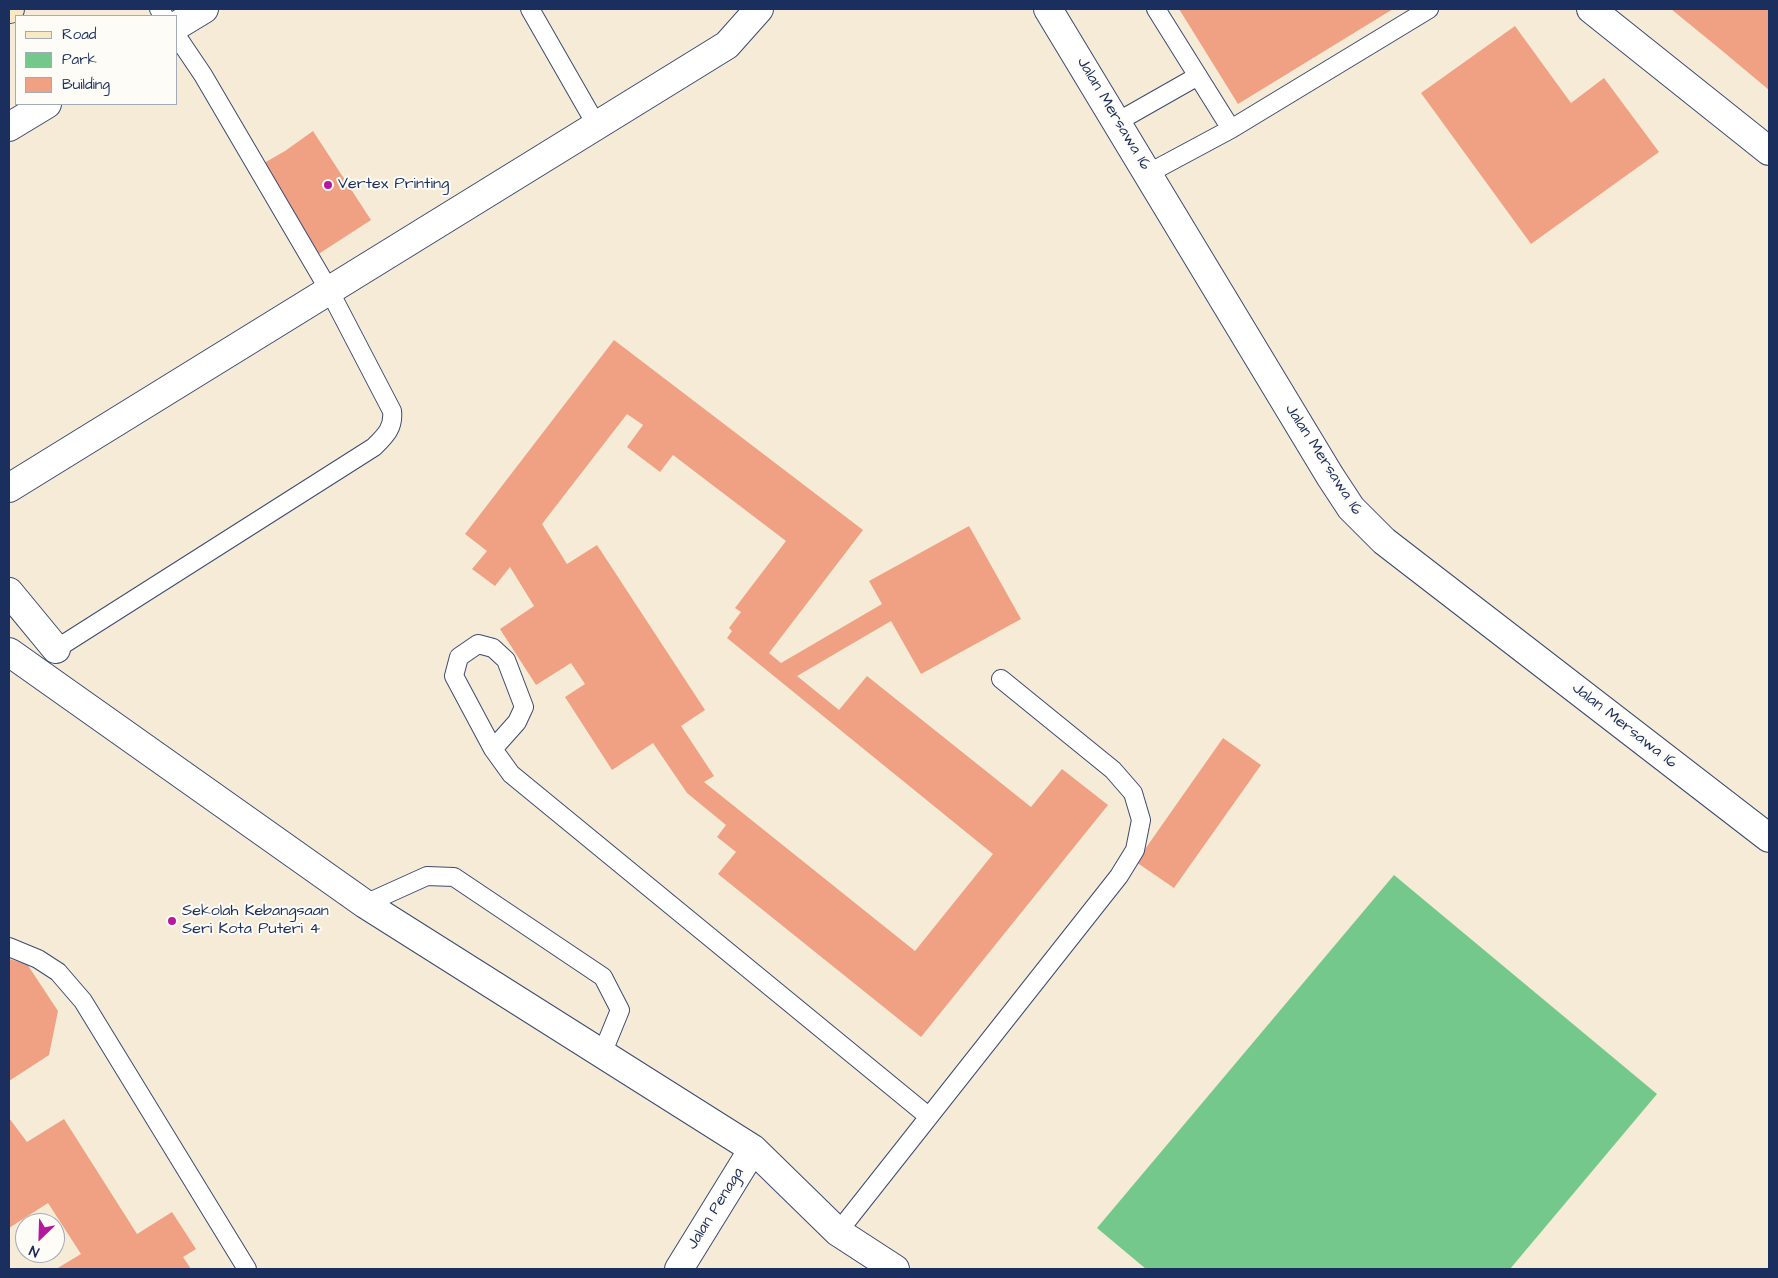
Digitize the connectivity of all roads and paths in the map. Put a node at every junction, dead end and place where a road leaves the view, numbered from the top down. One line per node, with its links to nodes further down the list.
1 (204, 9): 8 (street)
2 (530, 9): 13 (lane)
3 (759, 9): 13 (street)
4 (1048, 9): 12 (street, Jalan Mersawa 16)
5 (1156, 9): 10 (lane)
6 (1429, 9): 15 (lane)
7 (1591, 9): 16 (street)
8 (178, 25)
9 (178, 38): 18 (lane)
10 (1198, 76): 12 (lane); 15 (lane)
11 (45, 105): 14 (street)
12 (1118, 122): 17 (street, Jalan Mersawa 16)
13 (597, 126): 18 (street)
14 (9, 127)
15 (1231, 129): 17 (lane)
16 (1769, 151)
17 (1148, 173): 25 (street, Jalan Mersawa 16)
18 (329, 290): 19 (street); 21 (lane)
19 (9, 488)
20 (9, 592): 21 (street)
21 (56, 649)
22 (9, 652): 26 (street)
23 (1001, 678): 29 (lane)
24 (494, 749): 24 (lane); 29 (lane)
25 (1769, 838)
26 (365, 904): 28 (street); 28 (lane)
27 (9, 947): 32 (lane)
28 (602, 1054): 30 (street)
29 (928, 1116): 31 (lane)
30 (753, 1149): 31 (street); 33 (street, Jalan Penaga)
31 (838, 1232): 34 (street)
32 (247, 1269)
33 (679, 1269)
34 (895, 1269)

